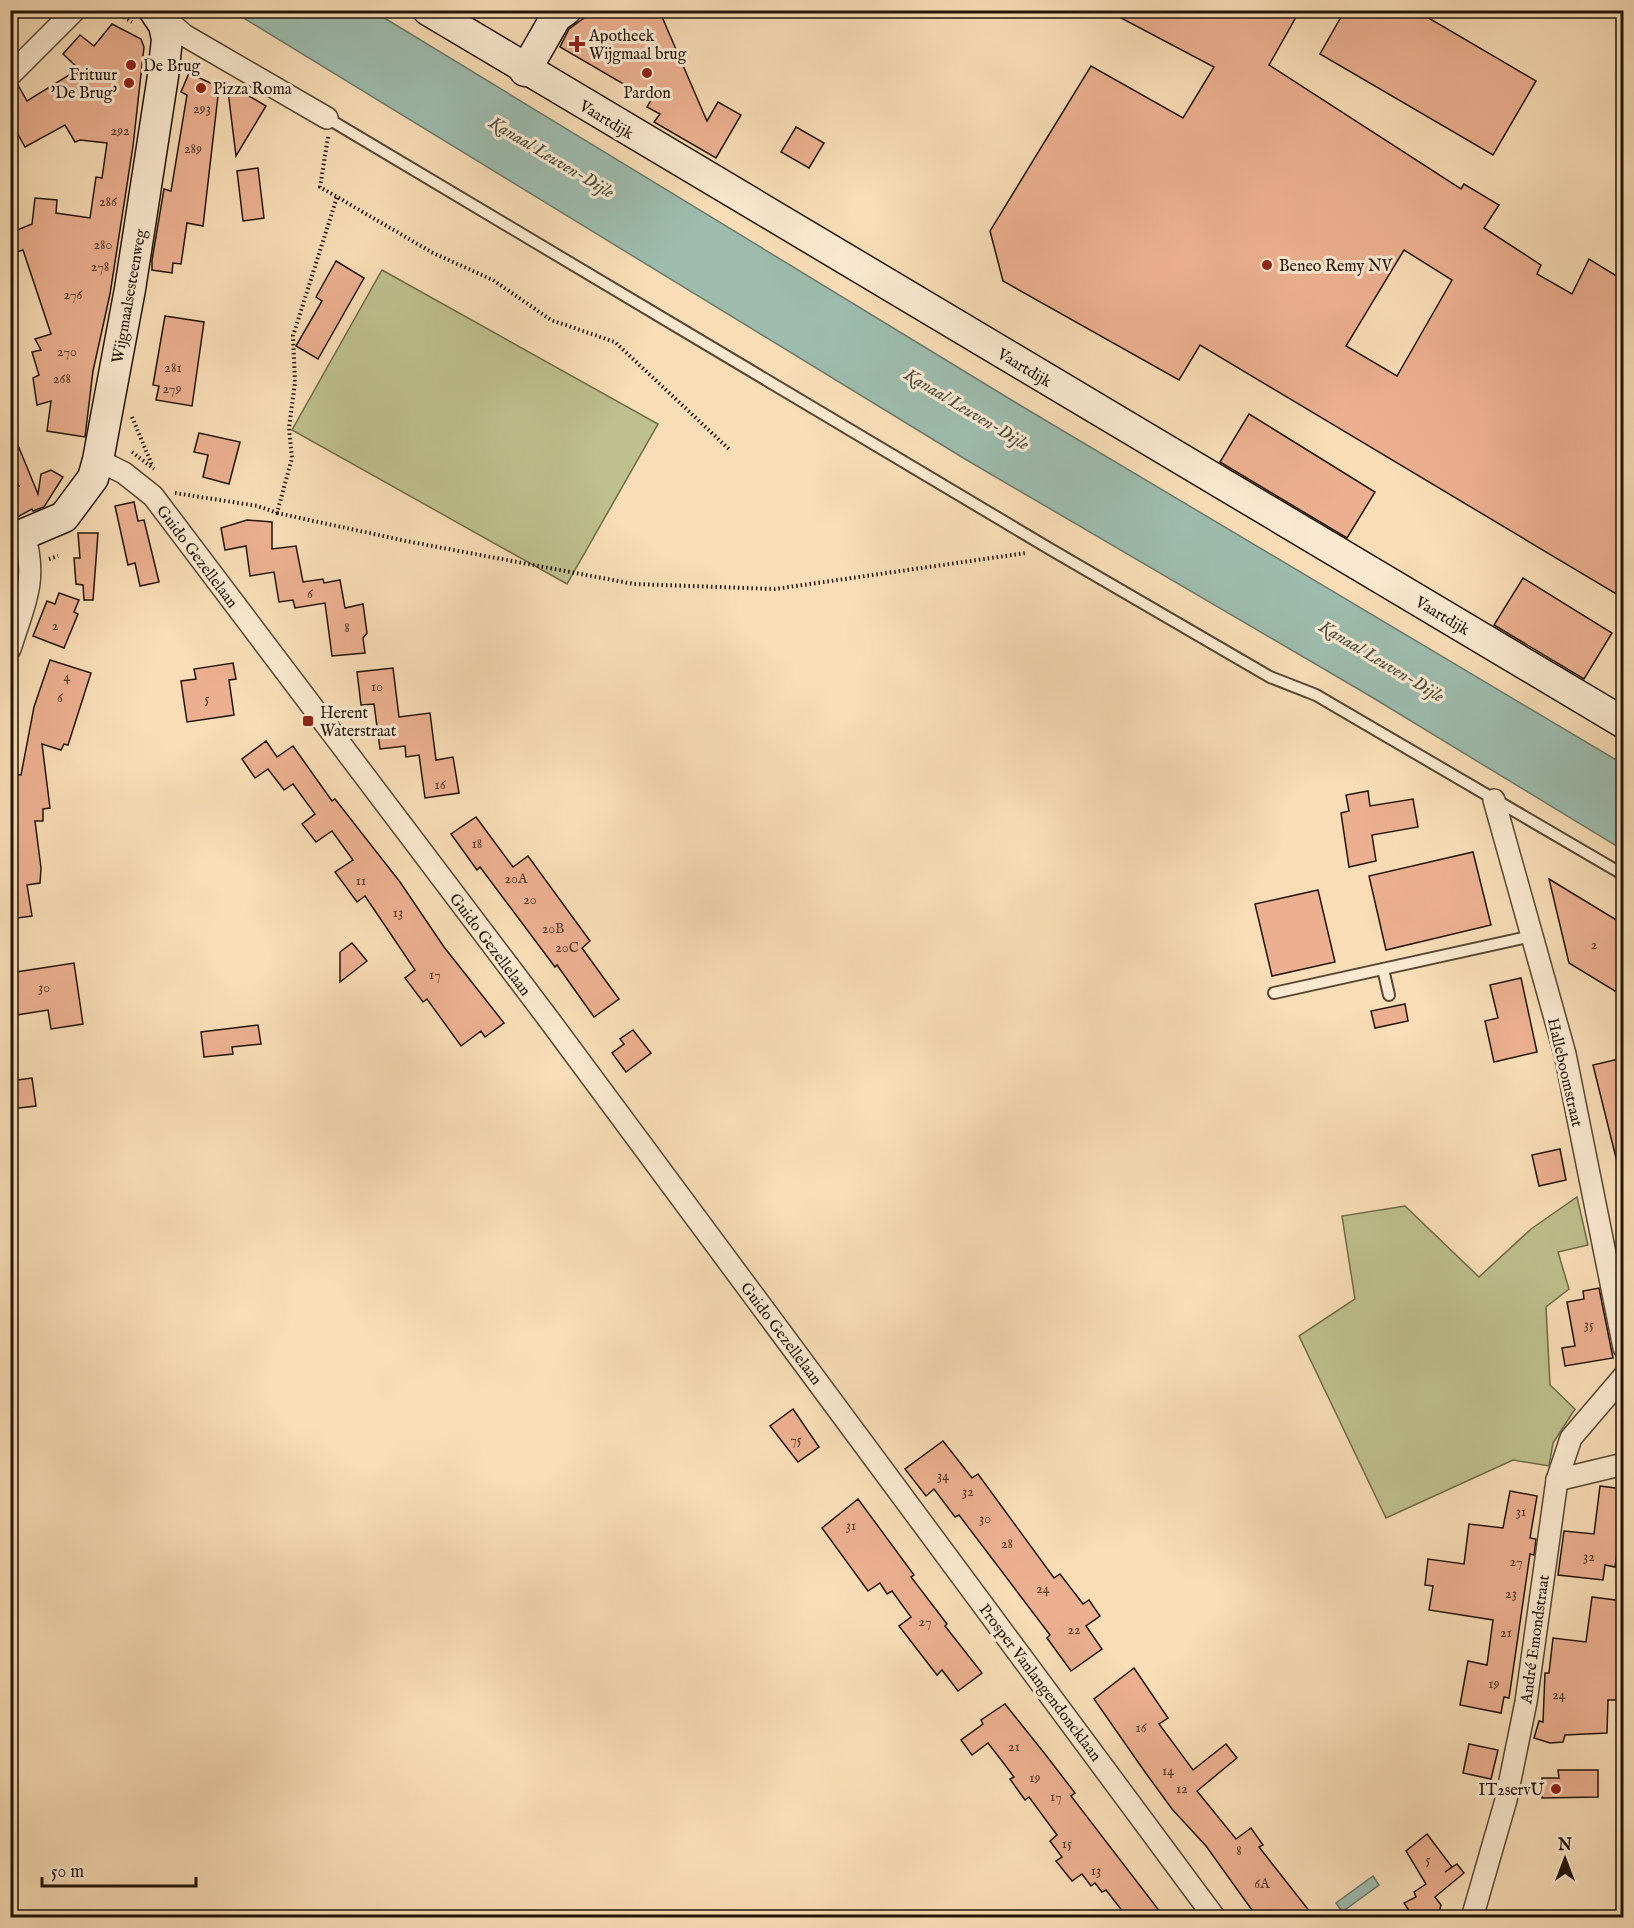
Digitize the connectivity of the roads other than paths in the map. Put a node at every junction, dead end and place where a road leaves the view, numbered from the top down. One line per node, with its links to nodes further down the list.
1 (75, 10): 6 (street)
2 (155, 10): 7 (street); 8 (street, Wijgmaalsesteenweg)
3 (428, 10): 5 (street, Vaartdijk)
4 (566, 10): 5 (street)
5 (525, 70): 11 (street, Vaartdijk)
6 (10, 75)
7 (327, 118): 12 (lane)
8 (98, 460): 9 (street, Wijgmaalsesteenweg); 20 (street, Guido Gezellelaan)
9 (17, 537): 10 (street)
10 (10, 649)
11 (1622, 719)
12 (1494, 800): 13 (lane); 14 (street, Halleboomstraat)
13 (1623, 875)
14 (1532, 936): 15 (lane); 18 (street, Halleboomstraat)
15 (1383, 969): 16 (lane); 17 (lane)
16 (1274, 993)
17 (1389, 994)
18 (1623, 1348)
19 (1623, 1376): 22 (street, André Emondstraat)
20 (866, 1447): 23 (street, Prosper Vanlangendoncklaan)
21 (1623, 1464): 22 (street)
22 (1557, 1480): 24 (street, André Emondstraat)
23 (1215, 1917)
24 (1472, 1917)

